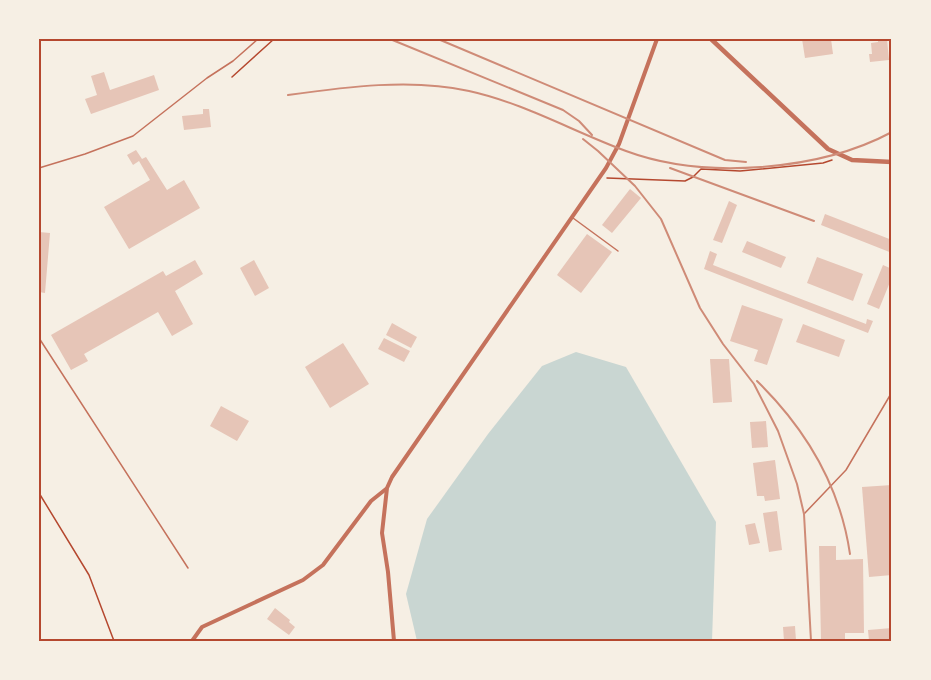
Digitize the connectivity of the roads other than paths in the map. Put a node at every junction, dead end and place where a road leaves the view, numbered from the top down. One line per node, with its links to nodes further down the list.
1 (258, 39): 5 (lane)
2 (657, 39): 6 (street)
3 (711, 39): 4 (street)
4 (892, 162)
5 (39, 168)
6 (572, 218): 7 (lane); 10 (street)
7 (618, 251)
8 (39, 338): 12 (lane)
9 (892, 392): 11 (lane)
10 (387, 488): 13 (street); 14 (street)
11 (804, 514)
12 (188, 568)
13 (192, 641)
14 (394, 641)

